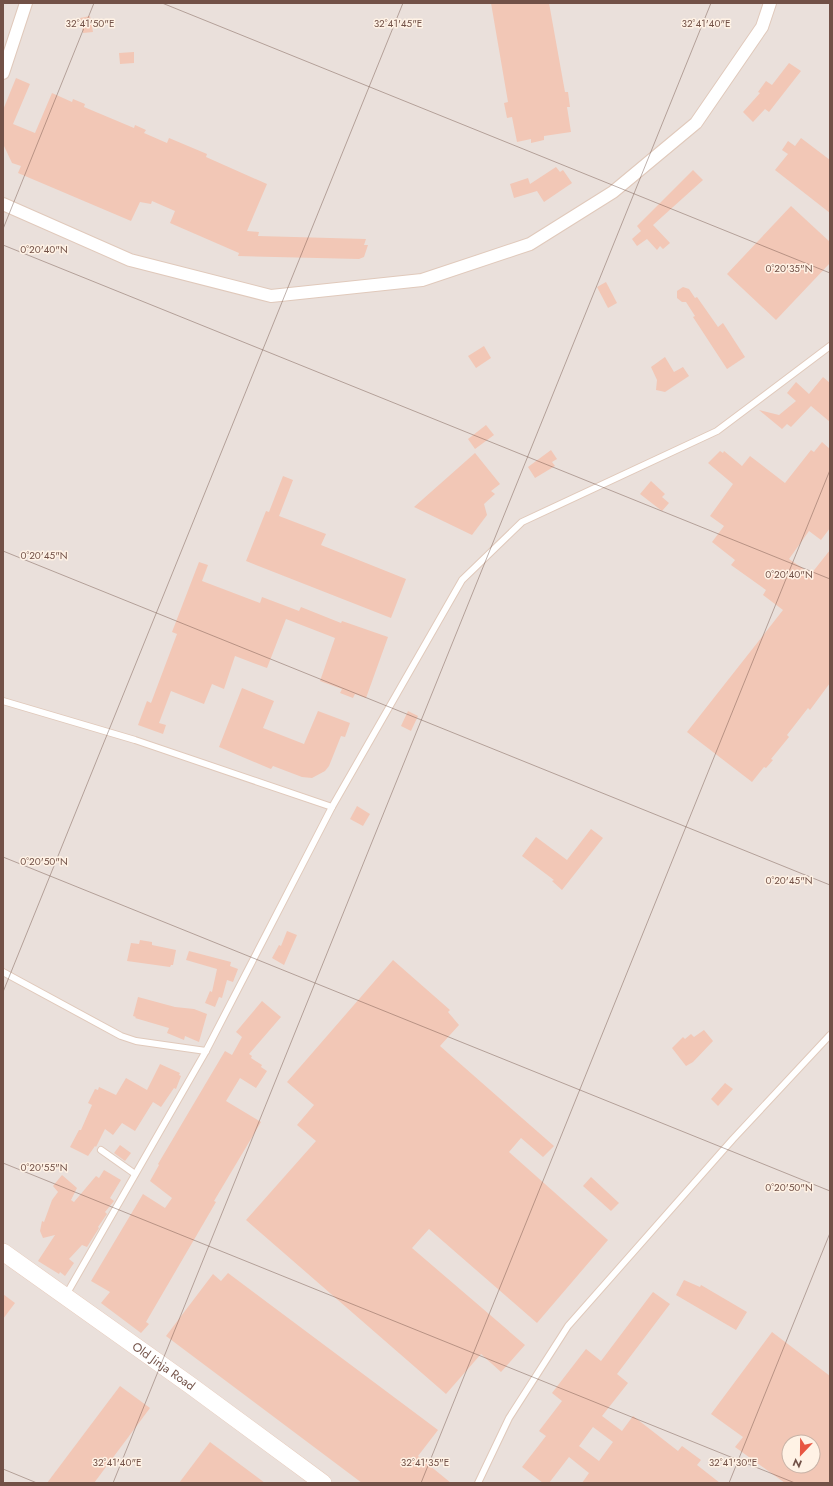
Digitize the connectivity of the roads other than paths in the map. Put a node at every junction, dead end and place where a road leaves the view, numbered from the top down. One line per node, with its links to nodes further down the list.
1 (26, 3): 3 (street)
2 (770, 3): 4 (street)
3 (3, 73)
4 (3, 204)
5 (830, 346): 7 (lane)
6 (3, 701): 7 (lane)
7 (332, 807): 10 (lane)
8 (3, 972): 10 (lane)
9 (830, 1035): 16 (lane)
10 (206, 1051): 12 (lane)
11 (101, 1150): 12 (lane)
12 (135, 1174): 14 (lane)
13 (3, 1252): 14 (main road, Old Jinja Road)
14 (66, 1297): 15 (main road, Old Jinja Road)
15 (323, 1483)
16 (478, 1483)

